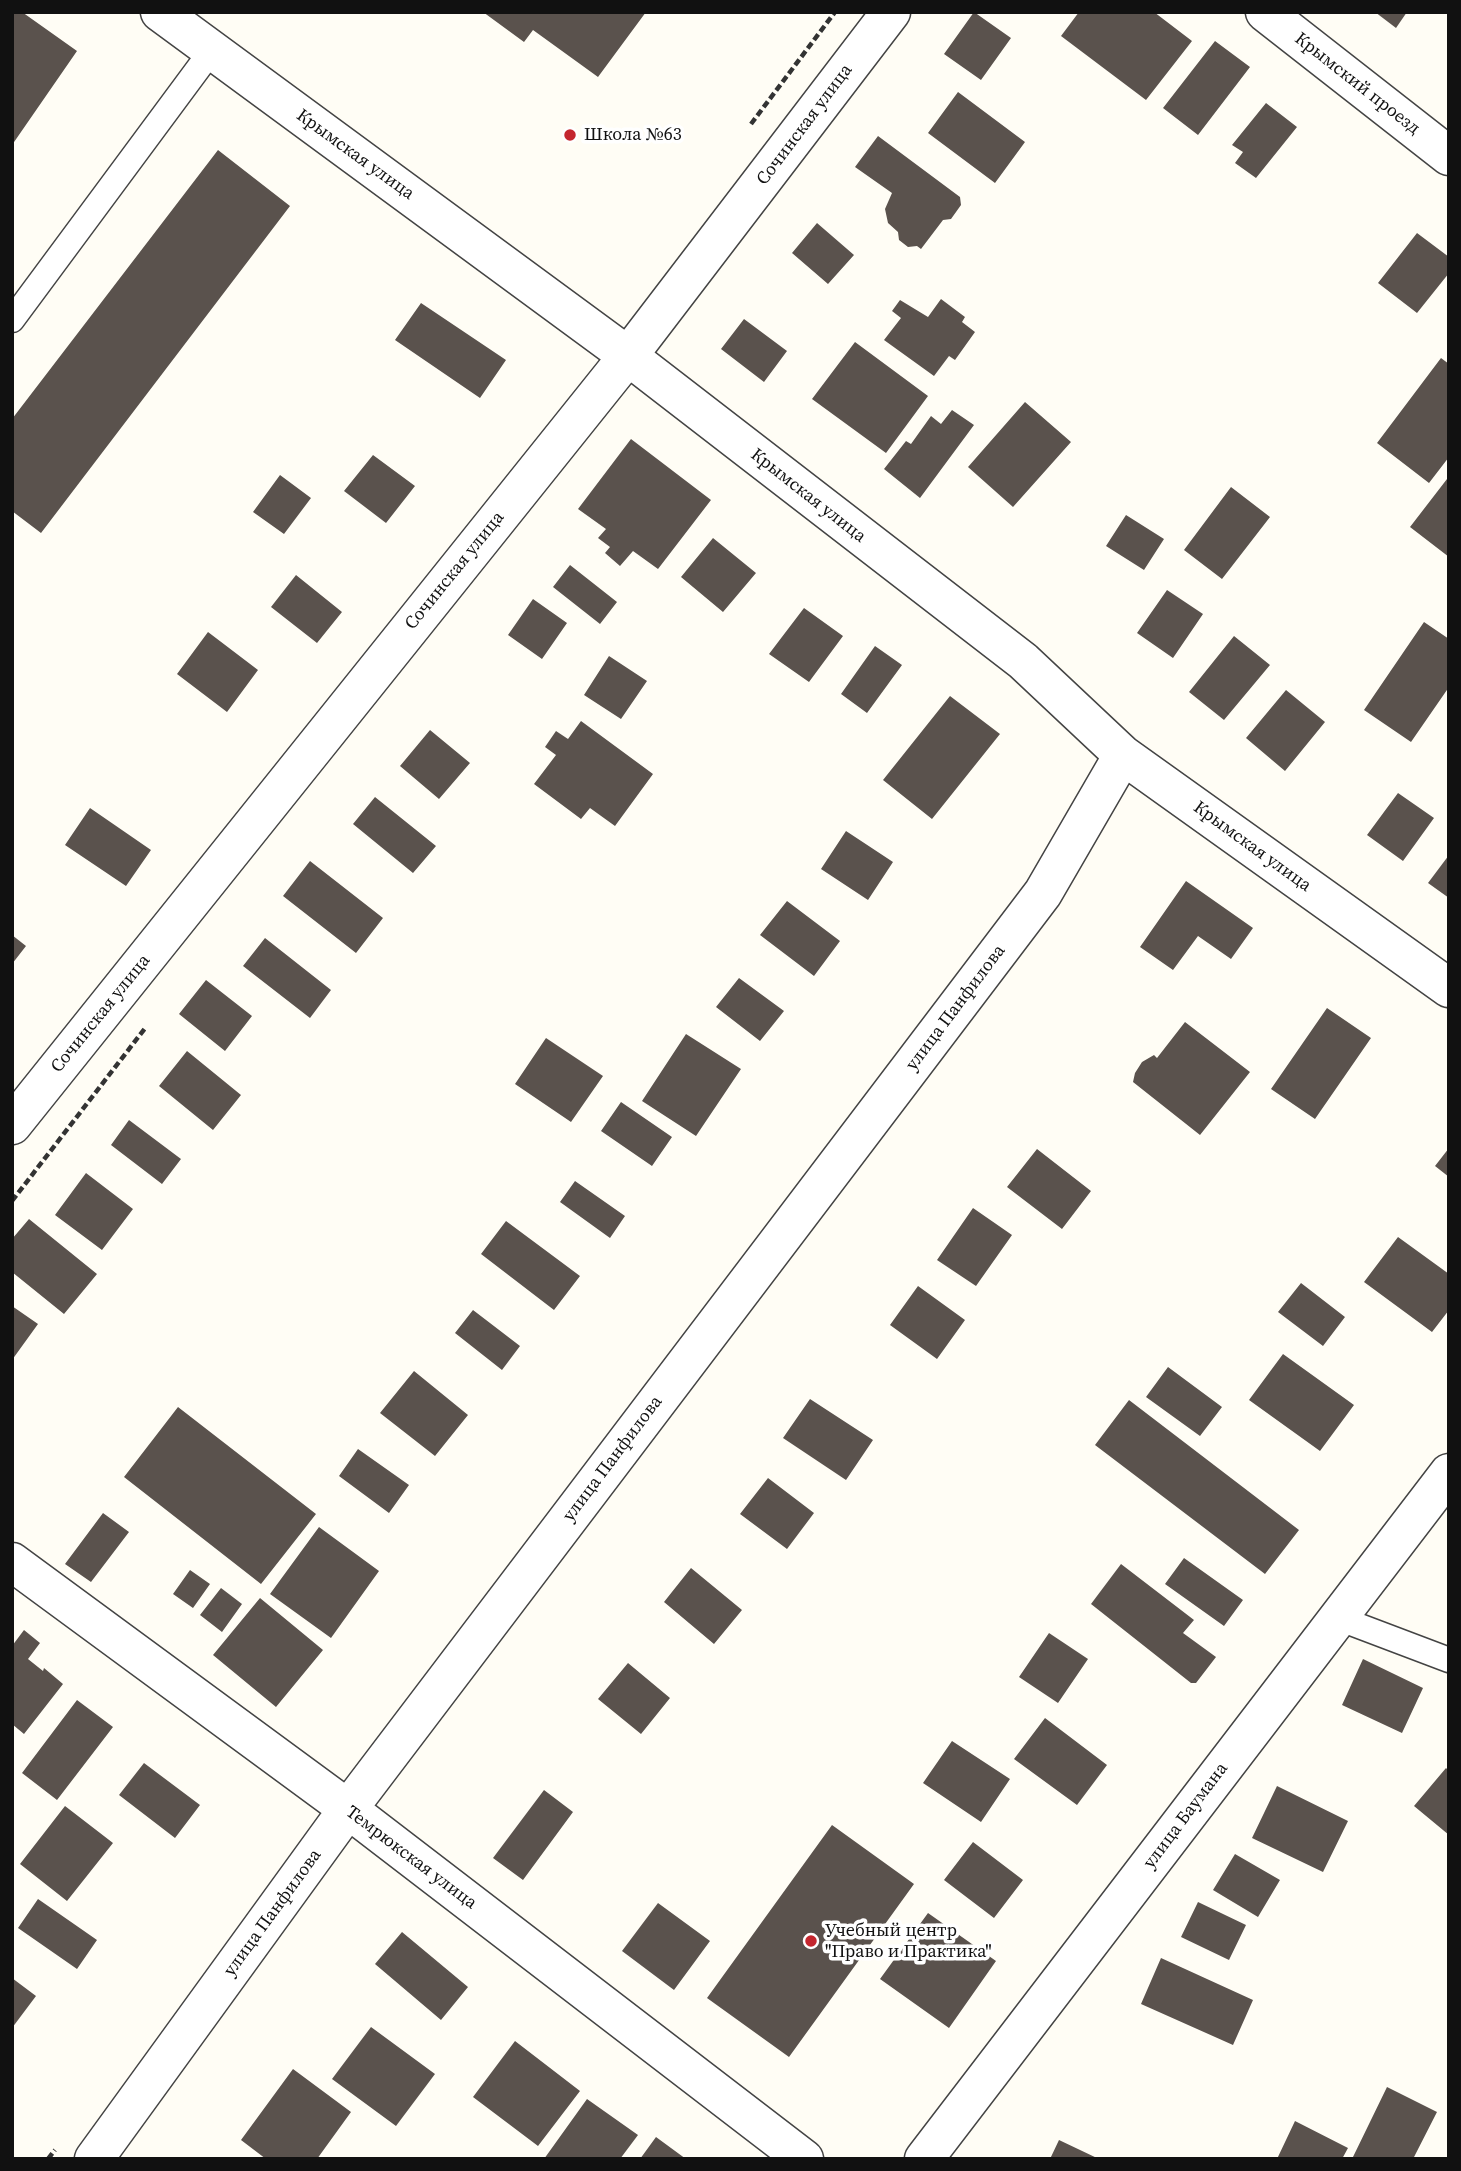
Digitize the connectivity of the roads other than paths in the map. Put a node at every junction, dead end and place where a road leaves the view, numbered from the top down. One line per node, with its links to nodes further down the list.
1 (160, 12): 4 (street, Крымская улица)
2 (891, 12): 7 (street, Сочинская улица)
3 (1265, 12): 5 (street, Крымский проезд)
4 (212, 50): 6 (lane); 7 (street, Крымская улица)
5 (1449, 156)
6 (12, 320)
7 (628, 356): 8 (street, Крымская улица); 10 (street, Сочинская улица)
8 (1123, 755): 9 (street, Крымская улица); 15 (street, улица Панфилова)
9 (1449, 988)
10 (12, 1125)
11 (1449, 1473): 13 (street, улица Баумана)
12 (12, 1562): 15 (street, Темрюкская улица)
13 (1338, 1618): 14 (lane); 18 (street, улица Баумана)
14 (1449, 1660)
15 (348, 1810): 16 (street, улица Панфилова); 17 (street, Темрюкская улица)
16 (94, 2159)
17 (804, 2159)
18 (924, 2159)

